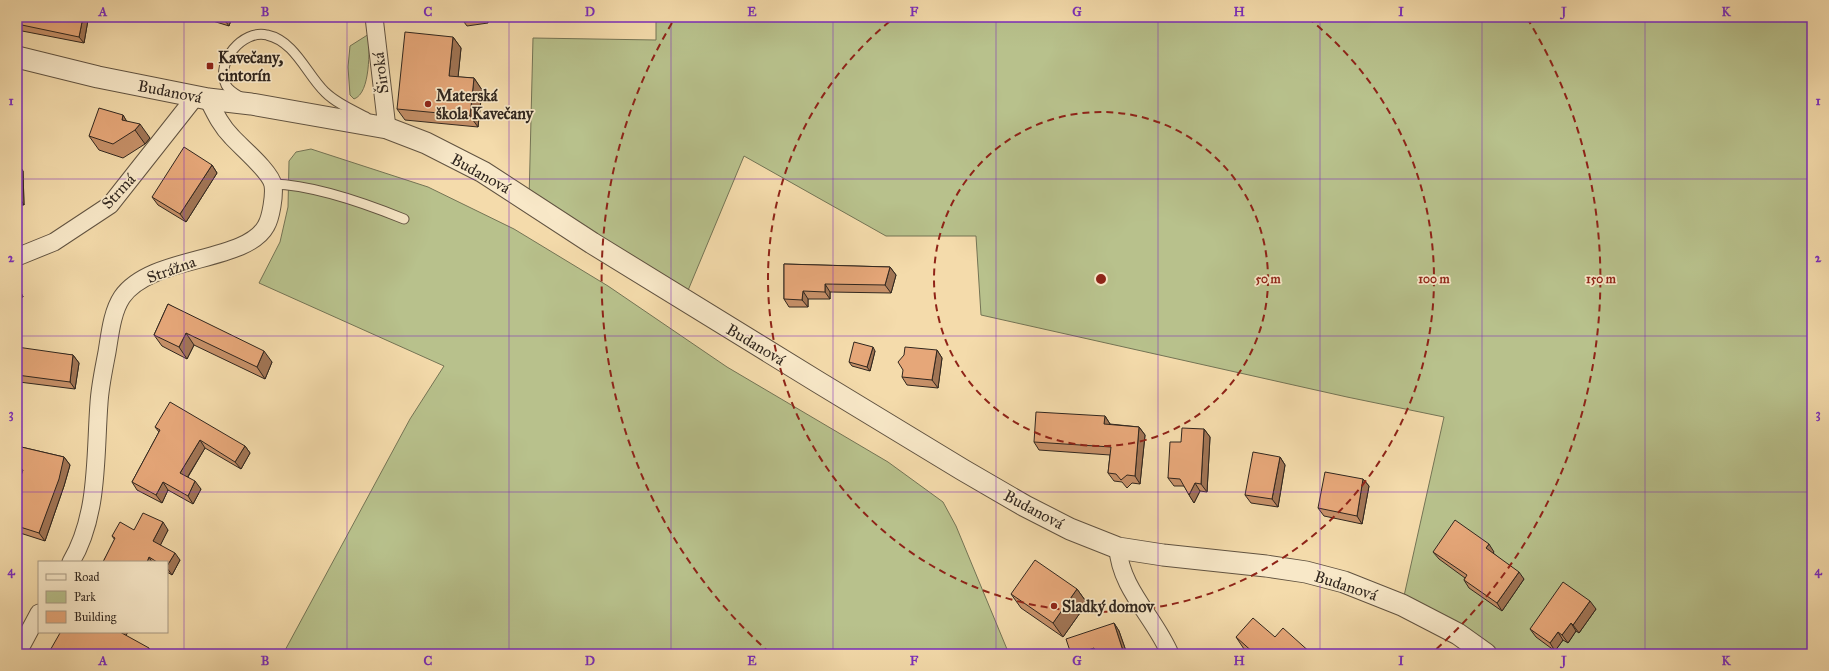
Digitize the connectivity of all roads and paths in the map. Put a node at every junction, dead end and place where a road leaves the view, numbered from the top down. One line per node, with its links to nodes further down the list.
1 (374, 17): 5 (street, Široká)
2 (17, 57): 3 (street, Budanová)
3 (202, 97): 4 (street, Budanová); 6 (street); 8 (street, Strmá)
4 (251, 104): 5 (street, Budanová); 5 (lane)
5 (387, 128): 9 (street, Budanová)
6 (273, 184): 7 (lane); 10 (street, Strážna)
7 (404, 219)
8 (17, 257)
9 (1118, 548): 13 (street); 14 (street, Budanová)
10 (71, 561)
11 (38, 615): 12 (street)
12 (17, 654)
13 (1170, 654)
14 (1486, 654)

